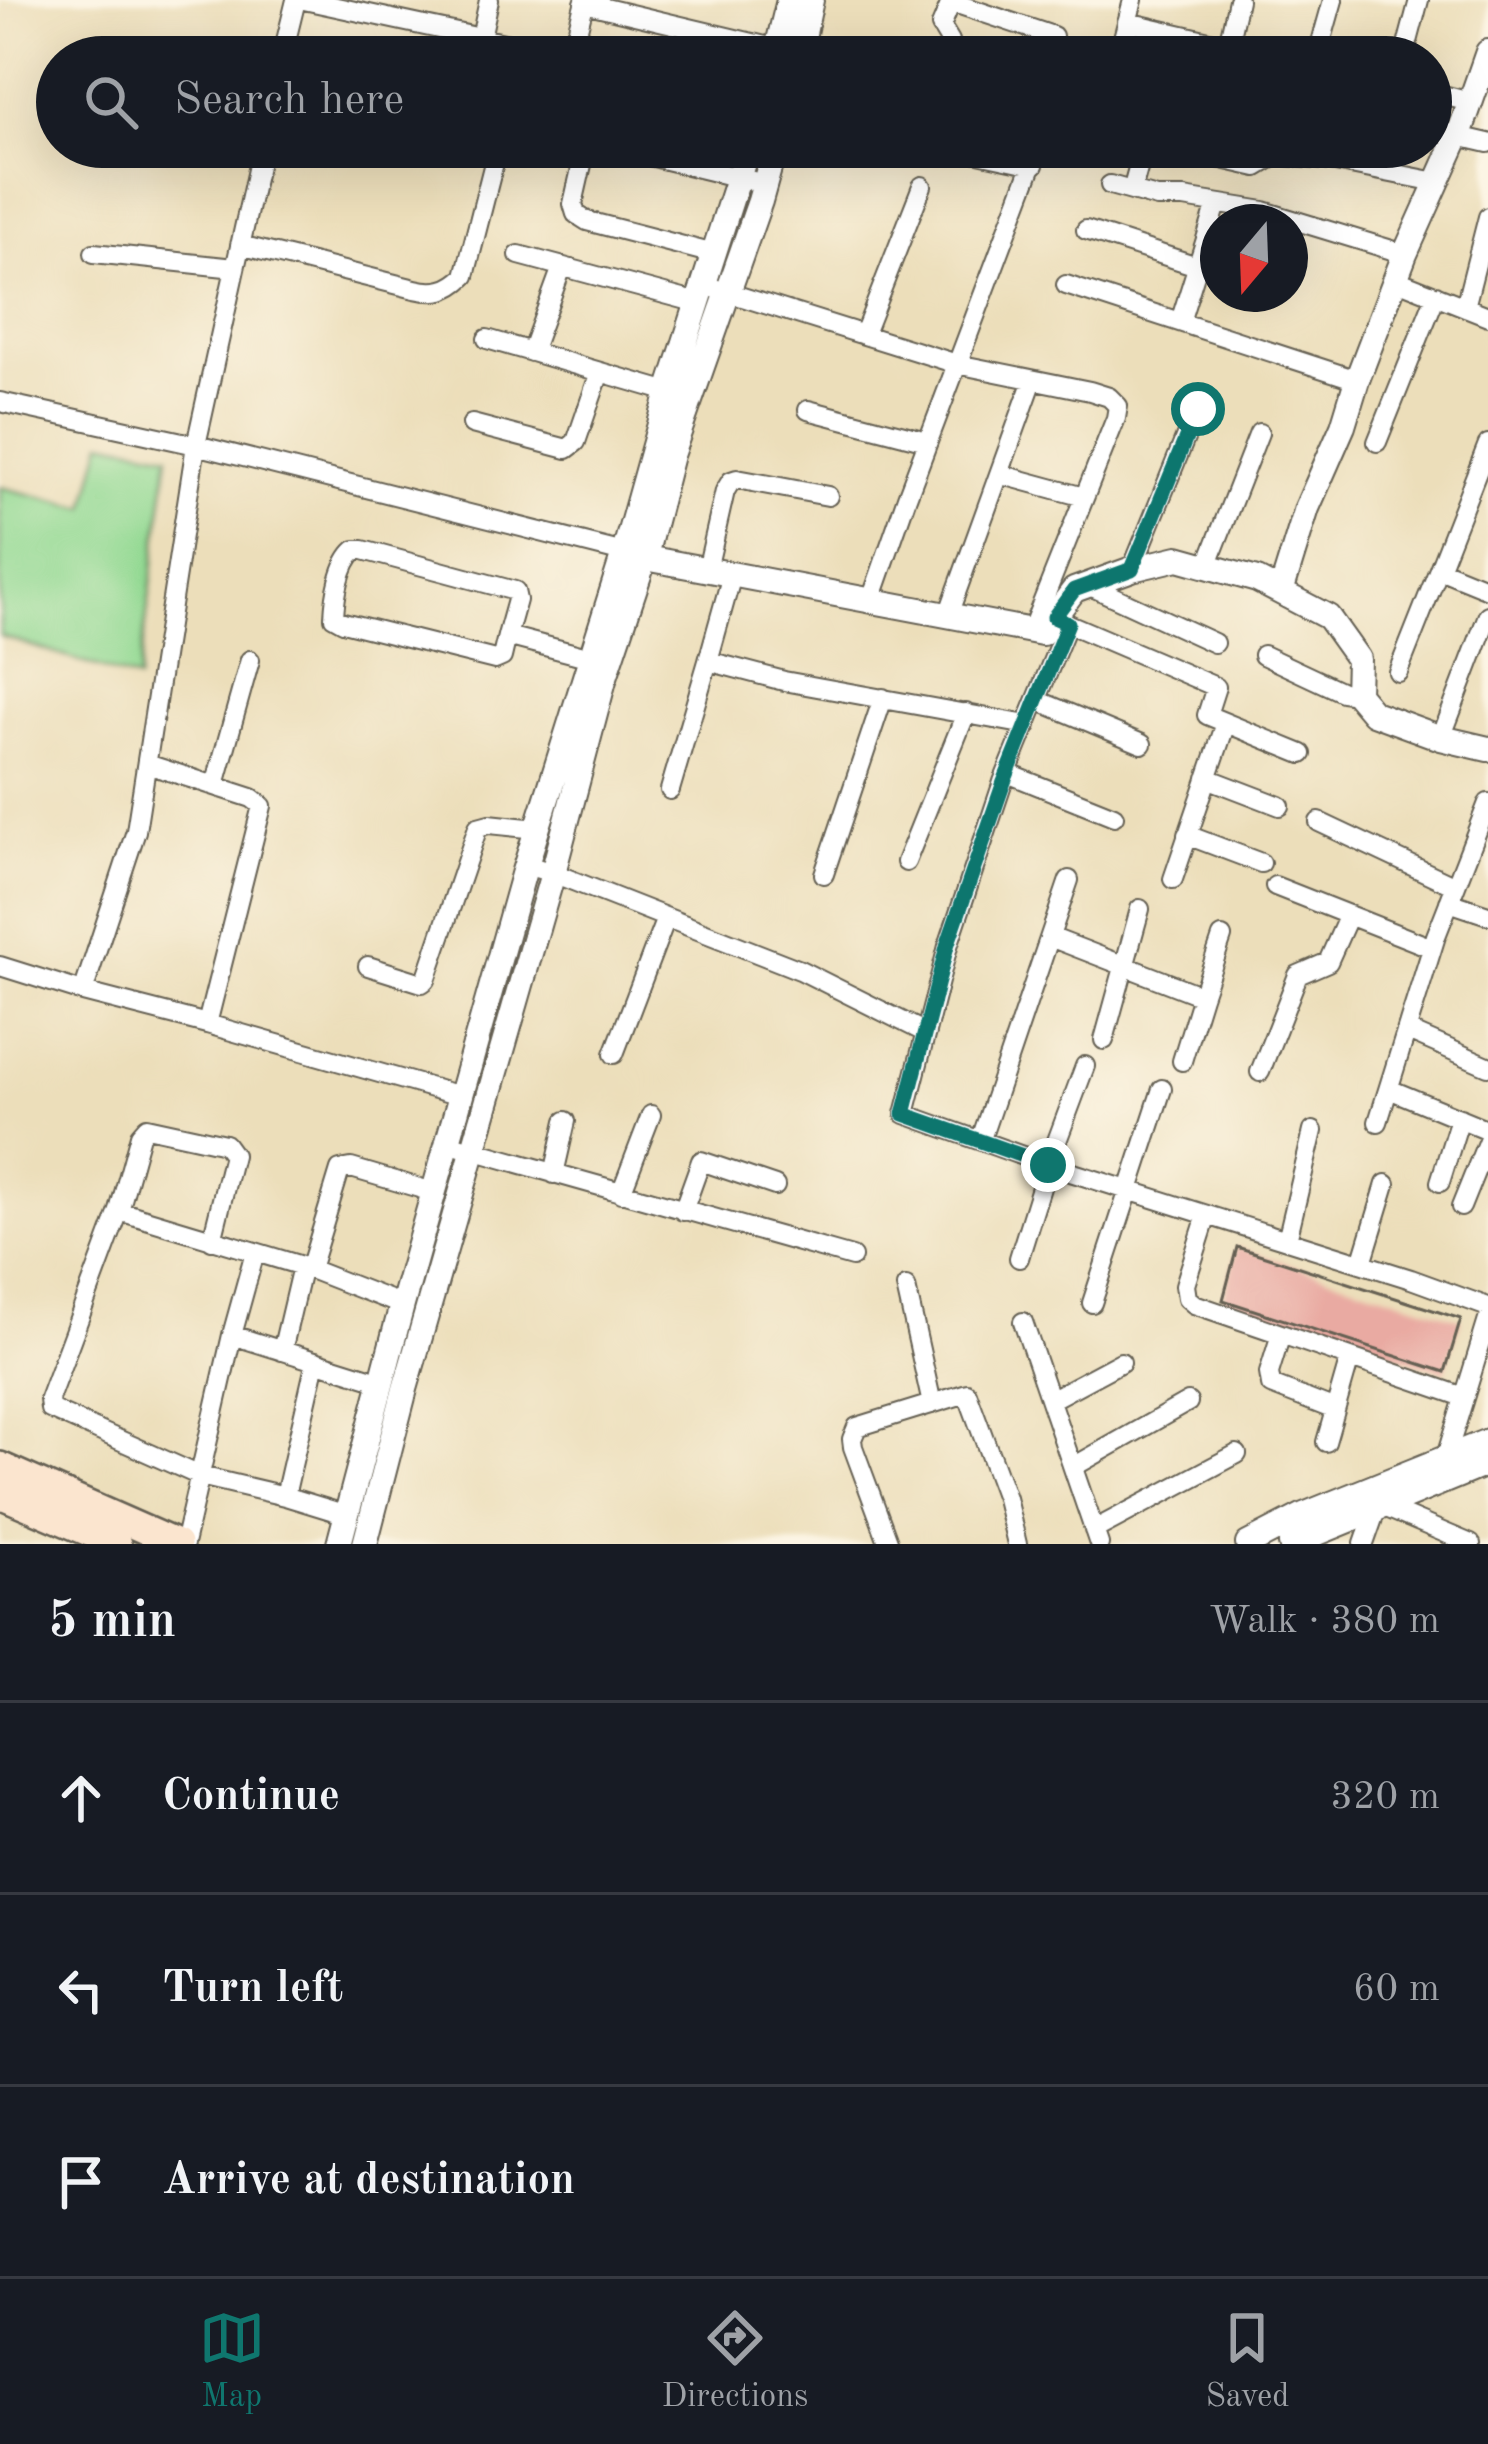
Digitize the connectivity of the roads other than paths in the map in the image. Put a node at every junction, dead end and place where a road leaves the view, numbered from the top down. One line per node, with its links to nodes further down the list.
1 (300, 0): 12 (street); 13 (street)
2 (490, 0): 14 (street)
3 (789, 0): 17 (street)
4 (811, 0): 18 (street)
5 (1133, 0): 11 (street)
6 (1238, 0): 23 (street)
7 (1333, 0): 24 (street)
8 (1419, 0): 25 (street)
9 (584, 1): 15 (street); 16 (street)
10 (951, 1): 19 (street); 20 (street)
11 (1127, 22): 21 (street); 22 (street)
12 (289, 36)
13 (471, 36)
14 (481, 36)
15 (575, 36)
16 (716, 36)
17 (786, 36)
18 (793, 36)
19 (947, 36)
20 (1053, 36)
21 (1123, 36)
22 (1174, 36)
23 (1230, 36)
24 (1323, 36)
25 (1410, 36)
26 (1488, 52): 28 (street)
27 (1452, 97): 28 (street)
28 (1470, 102): 29 (street)
29 (1458, 136): 30 (street); 31 (street)
30 (1488, 143)
31 (1452, 149)
32 (257, 168): 51 (street)
33 (493, 168): 51 (street)
34 (581, 168): 53 (street)
35 (698, 168): 42 (street)
36 (750, 168): 42 (street)
37 (761, 168): 42 (street)
38 (1032, 168): 70 (street)
39 (1138, 168): 46 (street)
40 (1368, 168): 43 (street)
41 (1443, 168): 43 (street)
42 (752, 181): 53 (street); 62 (street)
43 (1437, 182): 54 (street)
44 (1110, 185): 46 (street)
45 (922, 186): 67 (street)
46 (1132, 191): 47 (street)
47 (1217, 204)
48 (1488, 217): 64 (street)
49 (1308, 224): 54 (street)
50 (1086, 230): 57 (street)
51 (240, 245): 59 (street)
52 (94, 253): 59 (street)
53 (714, 254): 62 (street)
54 (1405, 254): 60 (street)
55 (519, 255): 58 (street)
56 (1200, 257): 57 (street)
57 (1197, 266): 66 (street)
58 (562, 267): 62 (street); 69 (street)
59 (235, 268): 83 (street)
60 (1396, 280): 63 (street); 73 (street)
61 (1066, 285): 66 (street)
62 (709, 294): 67 (street); 74 (street); 87 (street)
63 (1436, 295): 64 (street); 81 (street)
64 (1465, 307): 65 (street)
65 (1488, 316)
66 (1180, 322): 73 (street)
67 (864, 334): 70 (street)
68 (487, 339): 69 (street)
69 (531, 352): 71 (street)
70 (956, 364): 72 (street); 80 (street)
71 (600, 372): 74 (street); 78 (street)
72 (1034, 380): 84 (street); 86 (street)
73 (1357, 380): 94 (street)
74 (669, 392): 87 (street)
75 (0, 402): 83 (street)
76 (1198, 409): 89 (street)
77 (808, 410): 80 (street)
78 (472, 424)
79 (1259, 434): 88 (street)
80 (928, 441): 95 (street)
81 (1377, 442)
82 (1488, 444): 90 (street)
83 (196, 445): 87 (street); 118 (street)
84 (999, 474): 86 (street); 96 (street)
85 (828, 496): 91 (street)
86 (1084, 497): 99 (street)
87 (634, 556): 91 (street); 104 (street); 132 (street)
88 (1207, 566): 89 (street); 94 (street)
89 (1132, 569): 92 (street)
90 (1438, 569): 93 (street); 107 (street)
91 (719, 573): 95 (street); 106 (street)
92 (1088, 585): 98 (street); 101 (street)
93 (1488, 590)
94 (1281, 592): 108 (street)
95 (871, 600): 96 (street)
96 (948, 615): 99 (street)
97 (1488, 615): 103 (street)
98 (1061, 620): 99 (street); 110 (street); 112 (street)
99 (1031, 631)
100 (507, 636): 100 (street); 104 (street)
101 (1214, 643)
102 (1263, 656): 108 (street)
103 (1480, 656): 114 (street)
104 (591, 658): 127 (street)
105 (250, 660): 121 (street)
106 (708, 661): 109 (street); 122 (street)
107 (1398, 672)
108 (1357, 694): 114 (street)
109 (883, 698): 111 (street); 133 (street)
110 (1037, 700): 113 (street); 115 (street)
111 (966, 713): 113 (street); 129 (street)
112 (1226, 723): 117 (street); 120 (street)
113 (1027, 725): 119 (street)
114 (1441, 738): 116 (street)
115 (1142, 744)
116 (1488, 749)
117 (1302, 754)
118 (147, 764): 121 (street); 148 (street)
119 (1007, 773): 125 (street); 152 (street)
120 (1207, 778): 124 (street); 128 (street)
121 (215, 785): 150 (street)
122 (670, 790)
123 (1488, 802): 137 (street)
124 (1280, 806)
125 (1114, 816)
126 (1319, 822): 137 (street)
127 (537, 829): 131 (street); 147 (street)
128 (1187, 836): 130 (street); 134 (street)
129 (906, 862)
130 (1262, 863)
131 (526, 865): 132 (street); 161 (street)
132 (553, 873): 141 (street); 171 (street)
133 (824, 874)
134 (1173, 879)
135 (1069, 880): 142 (street)
136 (1275, 886): 139 (street)
137 (1452, 894): 140 (street); 144 (street)
138 (1140, 909): 145 (street)
139 (1349, 915): 144 (street); 158 (street)
140 (1488, 915)
141 (666, 918): 152 (street); 154 (street)
142 (1050, 937): 145 (street); 168 (street)
143 (1222, 937): 149 (street)
144 (1432, 948): 151 (street)
145 (1124, 964): 149 (street); 153 (street)
146 (0, 966): 148 (street)
147 (368, 967)
148 (83, 992): 150 (street)
149 (1202, 996): 155 (street)
150 (207, 1024): 161 (street)
151 (1408, 1031): 157 (street); 160 (street)
152 (926, 1033): 168 (street)
153 (1104, 1040)
154 (614, 1054)
155 (1183, 1060)
156 (1084, 1066): 172 (street)
157 (1488, 1066)
158 (1260, 1072)
159 (1162, 1089): 177 (street)
160 (1389, 1089): 163 (street); 165 (street)
161 (460, 1096): 170 (street)
162 (651, 1115): 179 (street)
163 (1460, 1118): 166 (street); 174 (street)
164 (566, 1121): 173 (street)
165 (1378, 1122)
166 (1488, 1130)
167 (1313, 1131): 185 (street)
168 (981, 1139): 172 (street)
169 (1488, 1140): 180 (street)
170 (447, 1143): 171 (street); 178 (street)
171 (474, 1151): 173 (street); 224 (street)
172 (1048, 1165): 177 (street); 188 (street)
173 (554, 1174): 179 (street)
174 (1440, 1182)
175 (1386, 1184): 189 (street)
176 (776, 1186): 182 (street)
177 (1130, 1189): 183 (street); 192 (street)
178 (433, 1192): 190 (street); 193 (street)
179 (621, 1193): 182 (street)
180 (1462, 1207)
181 (118, 1210): 184 (street); 184 (street); 215 (street)
182 (683, 1211): 187 (street)
183 (1207, 1215): 185 (street); 197 (street)
184 (212, 1240): 186 (street)
185 (1287, 1240): 189 (street)
186 (255, 1252): 190 (street); 198 (street)
187 (852, 1257)
188 (1019, 1258)
189 (1362, 1264): 194 (street)
190 (306, 1268): 193 (street); 199 (street)
191 (906, 1287): 207 (street)
192 (1092, 1303)
193 (402, 1305): 203 (street)
194 (1488, 1306)
195 (1488, 1321): 204 (street)
196 (1023, 1322): 205 (street)
197 (1281, 1334): 200 (street); 208 (street)
198 (232, 1335): 199 (street); 215 (street)
199 (282, 1351): 201 (street)
200 (1351, 1358): 204 (street); 208 (street)
201 (316, 1361): 203 (street); 217 (street)
202 (1121, 1362): 205 (street)
203 (382, 1382): 219 (street)
204 (1464, 1397): 213 (street)
205 (1050, 1400): 214 (street)
206 (1188, 1402): 214 (street)
207 (932, 1404): 225 (street); 226 (street)
208 (1335, 1411): 210 (street)
209 (1488, 1441): 213 (street)
210 (1326, 1442)
211 (1237, 1454): 220 (street)
212 (0, 1466): 222 (main road)
213 (1469, 1466): 218 (street); 227 (street)
214 (1073, 1467): 220 (street)
215 (200, 1476): 217 (street); 222 (street)
216 (0, 1494): 221 (main road)
217 (285, 1496): 219 (street)
218 (1380, 1508): 228 (street); 229 (street); 230 (street)
219 (347, 1515): 223 (street)
220 (1097, 1537)
221 (118, 1544)
222 (181, 1544)
223 (339, 1544)
224 (365, 1544)
225 (889, 1544)
226 (1017, 1544)
227 (1248, 1544)
228 (1291, 1544)
229 (1364, 1544)
230 (1471, 1544)

